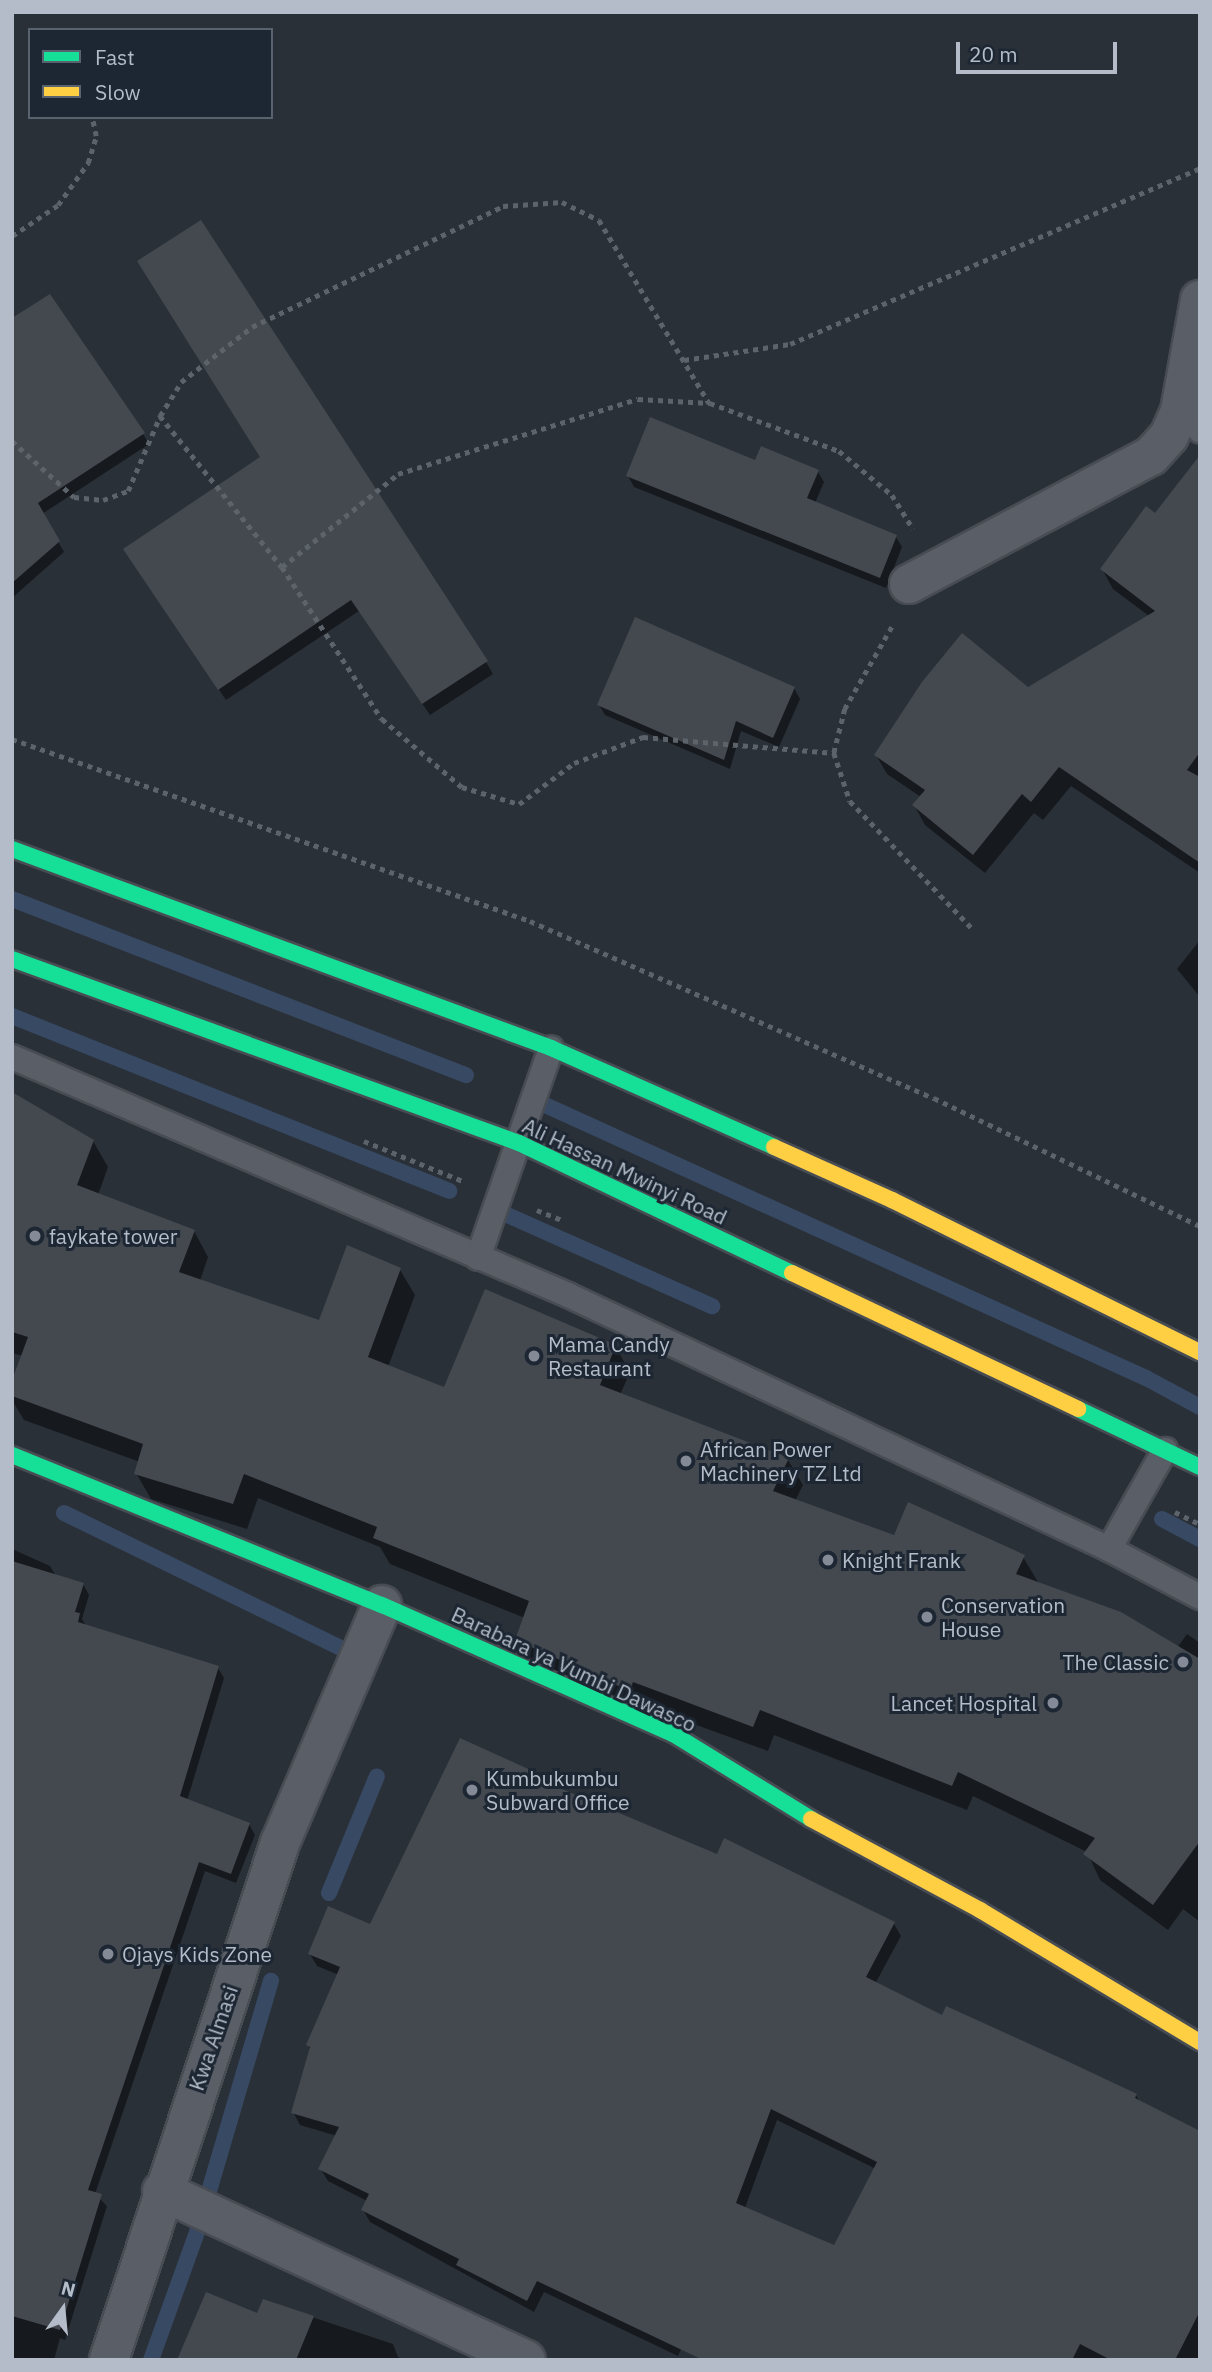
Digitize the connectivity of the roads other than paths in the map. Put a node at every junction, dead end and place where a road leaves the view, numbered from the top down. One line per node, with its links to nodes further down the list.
1 (1200, 300): 2 (street)
2 (1190, 420): 3 (street)
3 (909, 584)
4 (12, 849): 6 (main road)
5 (12, 959): 8 (main road, Ali Hassan Mwinyi Road)
6 (551, 1048): 8 (lane); 10 (main road)
7 (12, 1057): 9 (lane)
8 (519, 1143): 9 (lane); 11 (main road, Ali Hassan Mwinyi Road)
9 (478, 1258): 14 (lane)
10 (1200, 1352)
11 (1165, 1450): 13 (main road, Ali Hassan Mwinyi Road); 14 (lane)
12 (12, 1455): 16 (main road, Barabara ya Vumbi Dawasco)
13 (1200, 1467)
14 (1109, 1549): 15 (lane)
15 (1200, 1597)
16 (382, 1605): 17 (main road, Barabara ya Vumbi Dawasco); 18 (street, Kwa Almasi)
17 (1200, 2042)
18 (162, 2191): 19 (street, Kwa Almasi); 20 (street)
19 (110, 2360)
20 (526, 2360)

